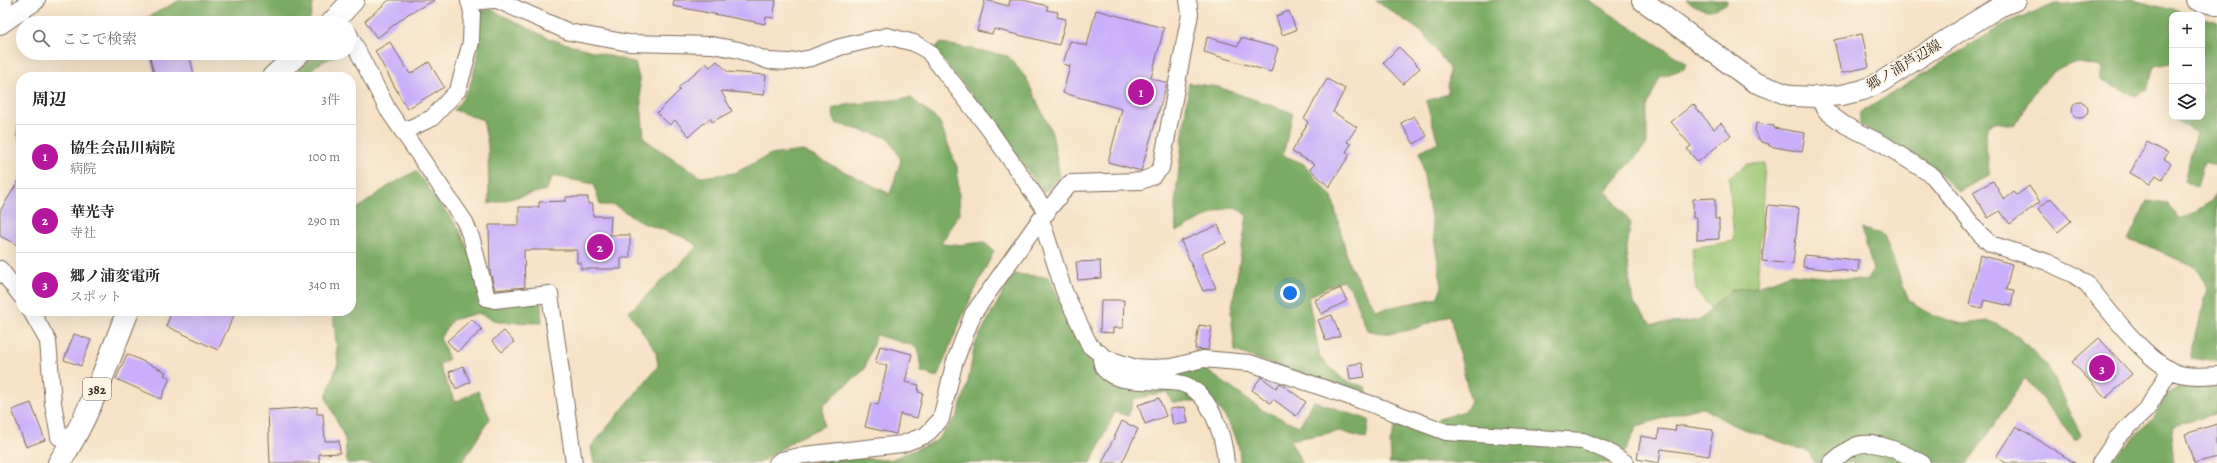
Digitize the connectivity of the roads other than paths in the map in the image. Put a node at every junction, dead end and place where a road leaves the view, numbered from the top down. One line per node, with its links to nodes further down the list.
1 (4, 0): 13 (street)
2 (34, 0): 13 (main road)
3 (353, 0): 12 (highway)
4 (493, 0): 10 (street)
5 (498, 0): 19 (street)
6 (1188, 0): 19 (street)
7 (1642, 0): 17 (main road, 郷ノ浦芦辺線)
8 (2016, 0): 17 (main road, 郷ノ浦芦辺線)
9 (2197, 0): 11 (main road)
10 (469, 1): 18 (street)
11 (2217, 6)
12 (345, 16)
13 (3, 22)
14 (356, 53): 18 (street)
15 (291, 60): 16 (highway)
16 (278, 72)
17 (1817, 97): 25 (street)
18 (404, 131): 29 (street)
19 (1044, 216): 24 (street); 30 (street)
20 (0, 269): 21 (street)
21 (16, 290)
22 (34, 316): 27 (street)
23 (126, 316): 27 (highway, 382)
24 (1100, 353): 31 (street); 32 (street)
25 (2170, 370): 26 (street); 35 (street)
26 (2217, 375)
27 (72, 443): 28 (highway, 382)
28 (59, 463)
29 (574, 463)
30 (777, 463)
31 (1226, 463)
32 (1626, 463)
33 (1831, 463): 34 (street)
34 (1922, 463)
35 (2100, 463)

